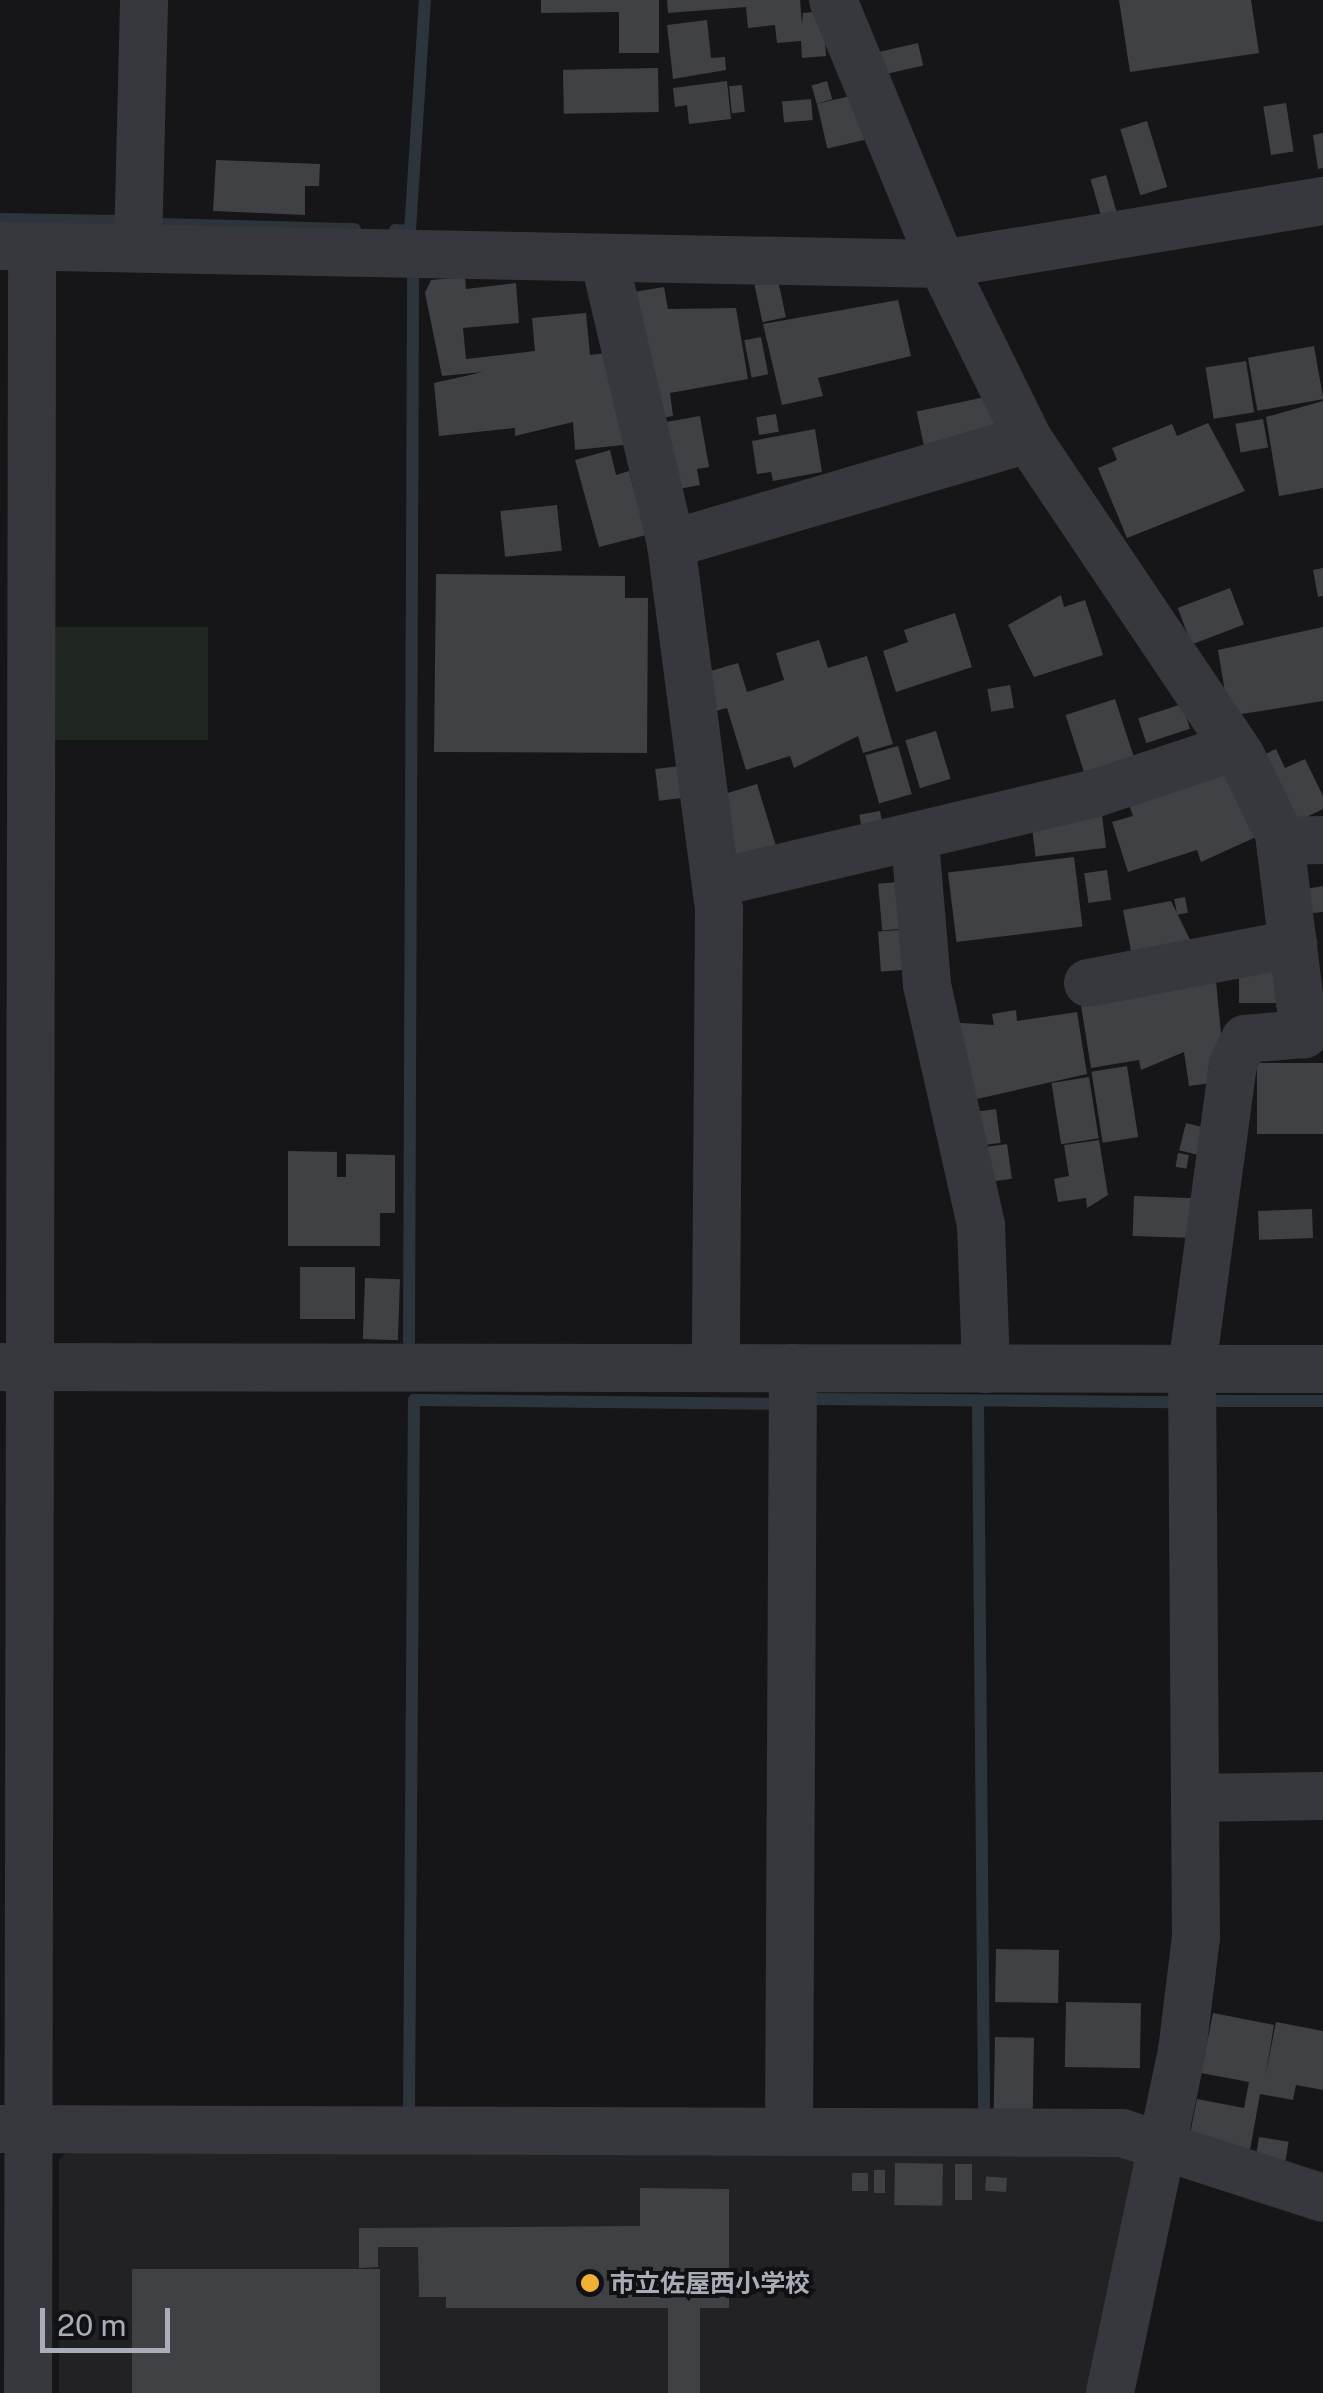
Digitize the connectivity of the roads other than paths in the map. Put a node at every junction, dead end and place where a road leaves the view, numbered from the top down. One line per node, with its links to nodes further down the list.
1 (144, 0): 5 (street)
2 (833, 0): 7 (street)
3 (1323, 201): 7 (street)
4 (16, 246): 5 (street); 17 (street)
5 (138, 248): 6 (street)
6 (604, 258): 7 (street); 9 (street)
7 (942, 264): 8 (street)
8 (1028, 439): 9 (street); 10 (street)
9 (671, 544): 13 (street)
10 (1234, 746): 11 (street); 12 (street)
11 (915, 840): 13 (street); 21 (street)
12 (1301, 841): 14 (street)
13 (716, 882): 18 (street)
14 (1293, 944): 15 (street); 16 (street)
15 (1088, 983)
16 (1314, 1034): 20 (street)
17 (14, 1366): 18 (street); 25 (street)
18 (716, 1368): 19 (street)
19 (794, 1368): 21 (street); 26 (street)
20 (1192, 1368): 21 (street); 22 (street); 24 (street)
21 (986, 1369)
22 (1323, 1369)
23 (1323, 1796): 24 (street)
24 (1195, 1798): 27 (street)
25 (14, 2130): 26 (street); 29 (street)
26 (789, 2132): 27 (street)
27 (1162, 2146): 28 (street); 30 (street)
28 (1323, 2198)
29 (28, 2393)
30 (1110, 2393)

